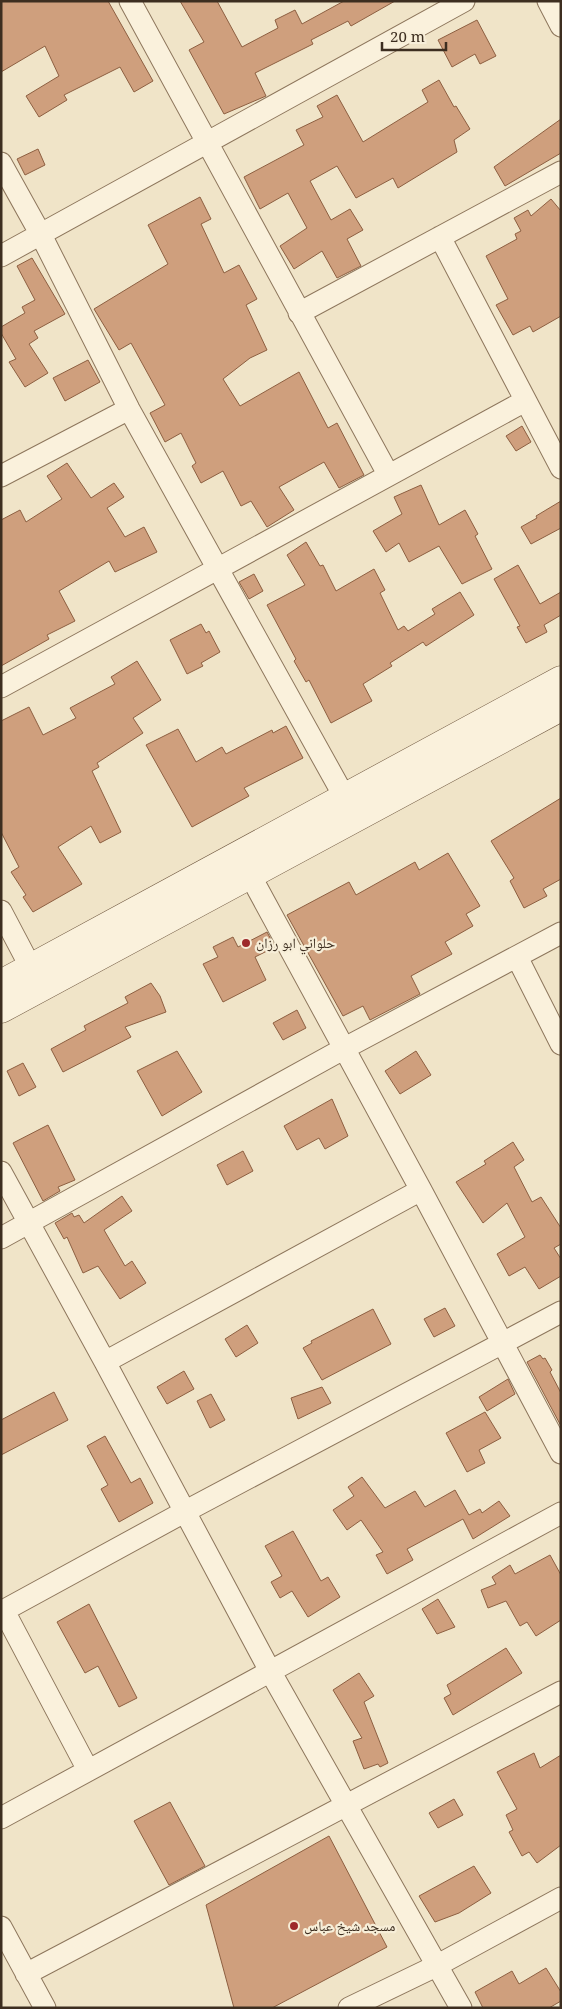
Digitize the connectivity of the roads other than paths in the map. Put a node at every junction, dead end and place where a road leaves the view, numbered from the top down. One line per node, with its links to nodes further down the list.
1 (130, 1): 5 (street)
2 (464, 1): 5 (street)
3 (548, 1): 4 (street)
4 (561, 26)
5 (208, 143): 8 (street); 11 (street)
6 (1, 163): 8 (street)
7 (561, 172): 9 (street)
8 (41, 235): 10 (street); 13 (street)
9 (440, 237): 11 (street); 12 (street)
10 (1, 256)
11 (300, 313): 15 (street)
12 (525, 401): 14 (street); 15 (street)
13 (129, 409): 16 (street); 17 (street)
14 (561, 468)
15 (388, 474): 17 (street)
16 (1, 476)
17 (217, 571): 19 (street); 21 (street)
18 (561, 680): 21 (main road)
19 (1, 687)
20 (558, 714): 22 (main road)
21 (344, 798): 26 (main road)
22 (250, 875): 28 (main road); 30 (street)
23 (1, 911): 26 (street)
24 (561, 934): 25 (street)
25 (517, 957): 29 (street); 30 (street)
26 (31, 968): 27 (main road)
27 (1, 984)
28 (1, 1009)
29 (561, 1044)
30 (345, 1048): 32 (street); 33 (street)
31 (1, 1172): 33 (street)
32 (422, 1190): 36 (street); 37 (street)
33 (30, 1223): 34 (street); 37 (street)
34 (1, 1238)
35 (561, 1312): 36 (street)
36 (501, 1344): 38 (street); 39 (street)
37 (105, 1362): 39 (street)
38 (561, 1453)
39 (186, 1511): 41 (street); 42 (street)
40 (561, 1513): 42 (street)
41 (3, 1611): 44 (street)
42 (270, 1671): 44 (street); 45 (street)
43 (561, 1692): 45 (street)
44 (88, 1770): 46 (street)
45 (346, 1806): 49 (street); 50 (street)
46 (1, 1818)
47 (561, 1898): 49 (street)
48 (1, 1927): 50 (street)
49 (436, 1966): 52 (street); 53 (street)
50 (26, 1974): 51 (street)
51 (45, 2008)
52 (349, 2008)
53 (461, 2008)

